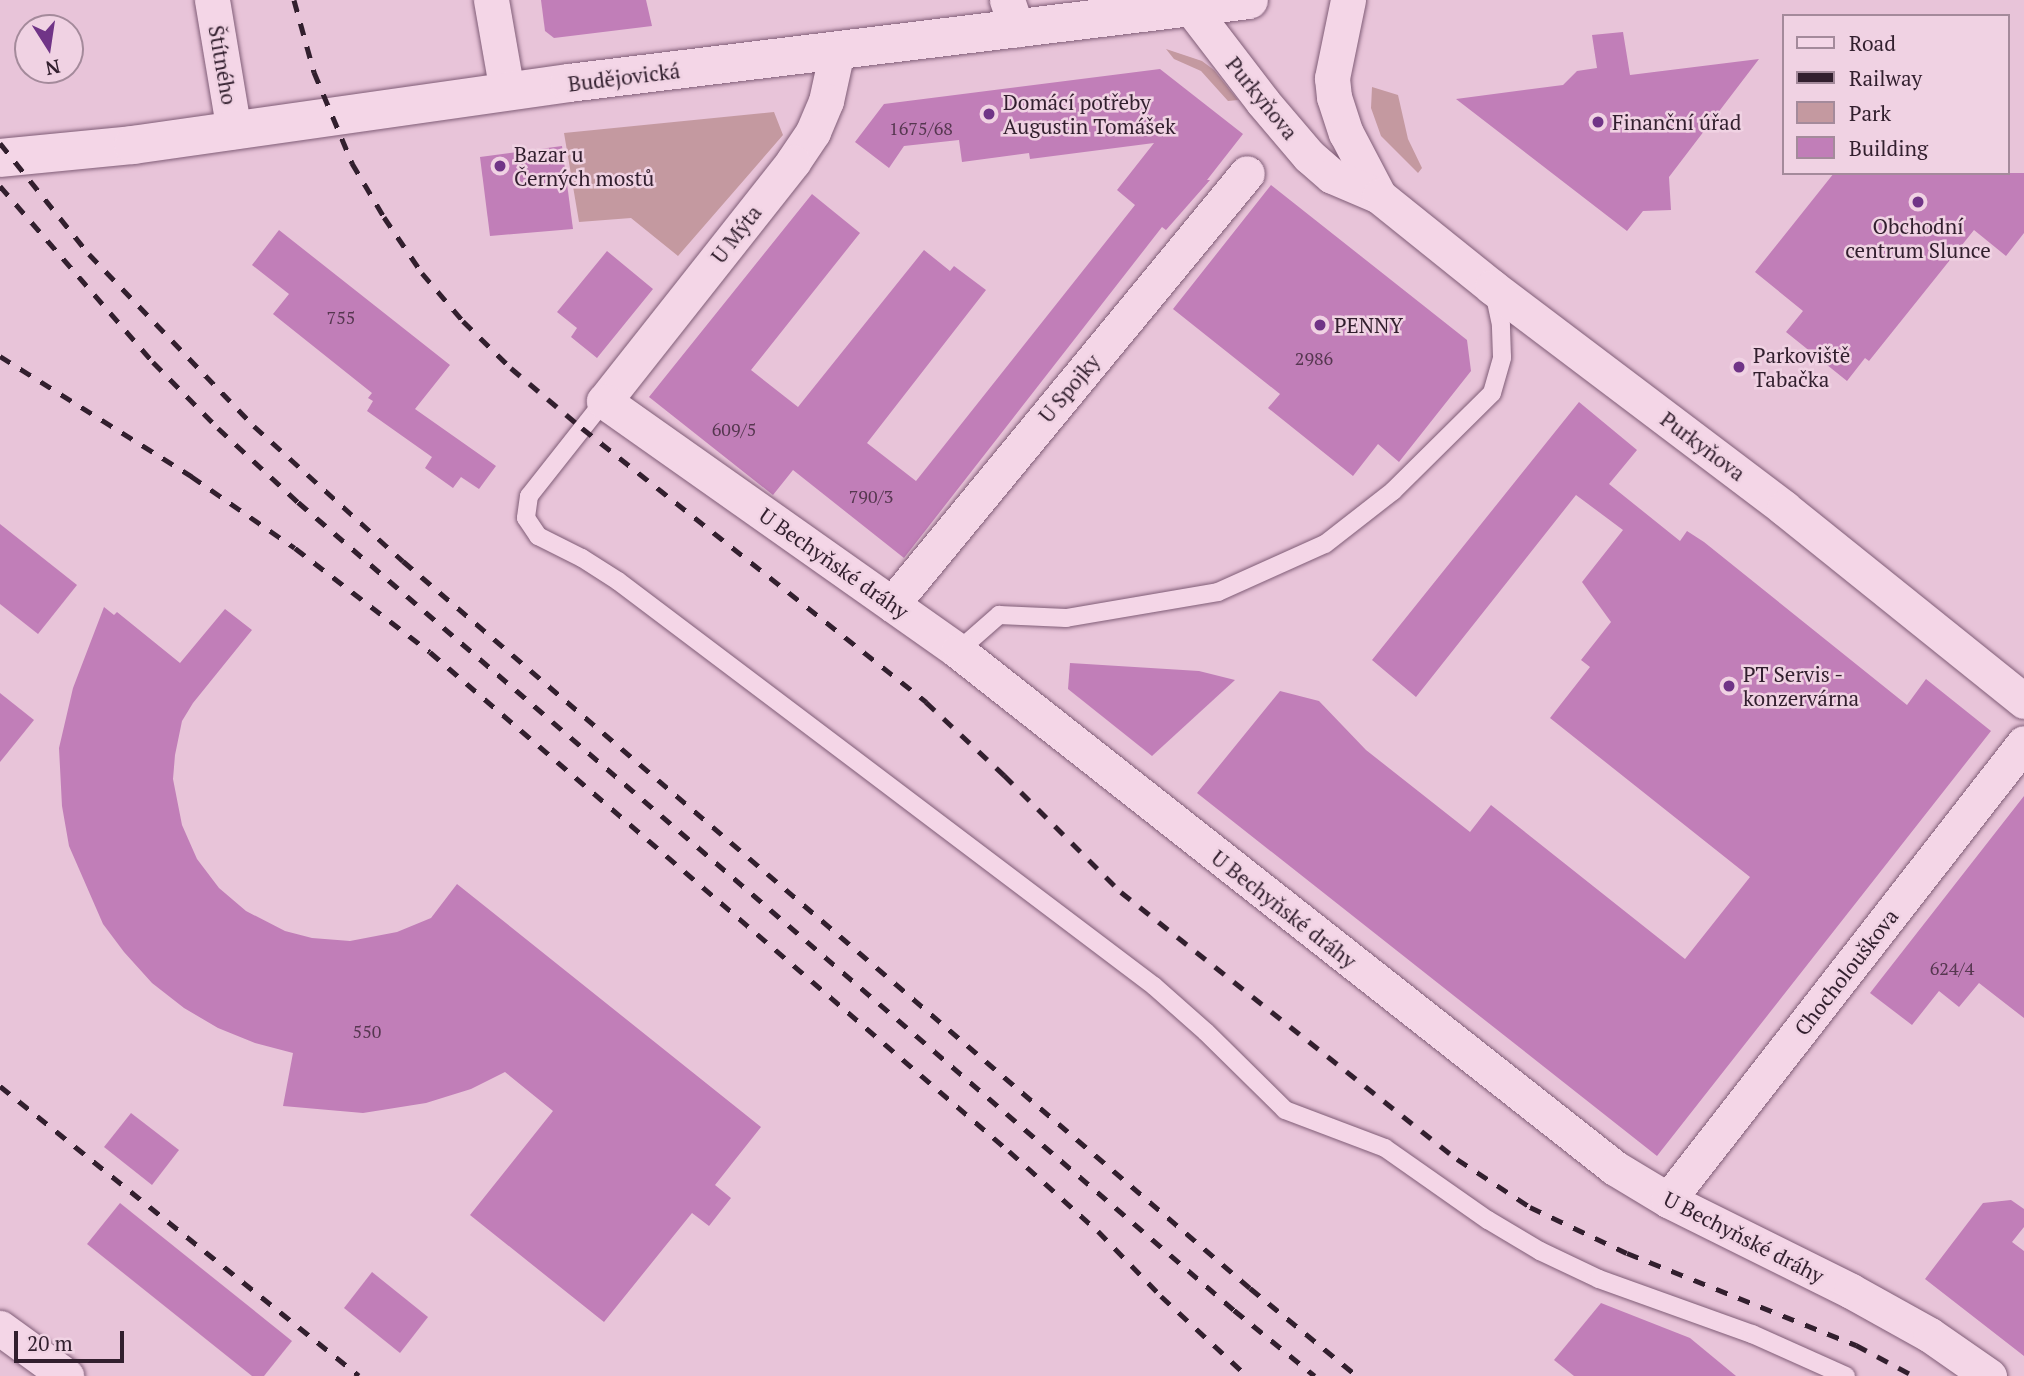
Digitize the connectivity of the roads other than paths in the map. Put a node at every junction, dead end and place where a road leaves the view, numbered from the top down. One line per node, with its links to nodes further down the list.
1 (212, 0): 9 (street, Štítného)
2 (491, 0): 8 (street)
3 (1249, 0): 5 (main road, Budějovická)
4 (1348, 0): 12 (street, Purkyňova)
5 (1191, 8): 6 (main road, Budějovická); 12 (street, Purkyňova)
6 (1012, 15): 7 (main road, Budějovická)
7 (837, 51): 8 (main road, Budějovická); 14 (street, U Mýta)
8 (507, 92): 9 (main road, Budějovická)
9 (234, 131): 10 (main road, Budějovická)
10 (0, 158)
11 (1247, 173): 15 (street, U Spojky)
12 (1379, 196): 13 (street, Purkyňova)
13 (1492, 286): 16 (lane); 17 (street, Purkyňova)
14 (604, 401): 15 (street, U Bechyňské dráhy); 22 (lane)
15 (892, 604): 16 (street, U Bechyňské dráhy)
16 (958, 651): 19 (street, U Bechyňské dráhy)
17 (2024, 701)
18 (2024, 743): 19 (street, Chocholouškova)
19 (1668, 1200): 23 (street, U Bechyňské dráhy)
20 (0, 1328): 21 (street)
21 (66, 1376)
22 (1846, 1376)
23 (1989, 1376)

